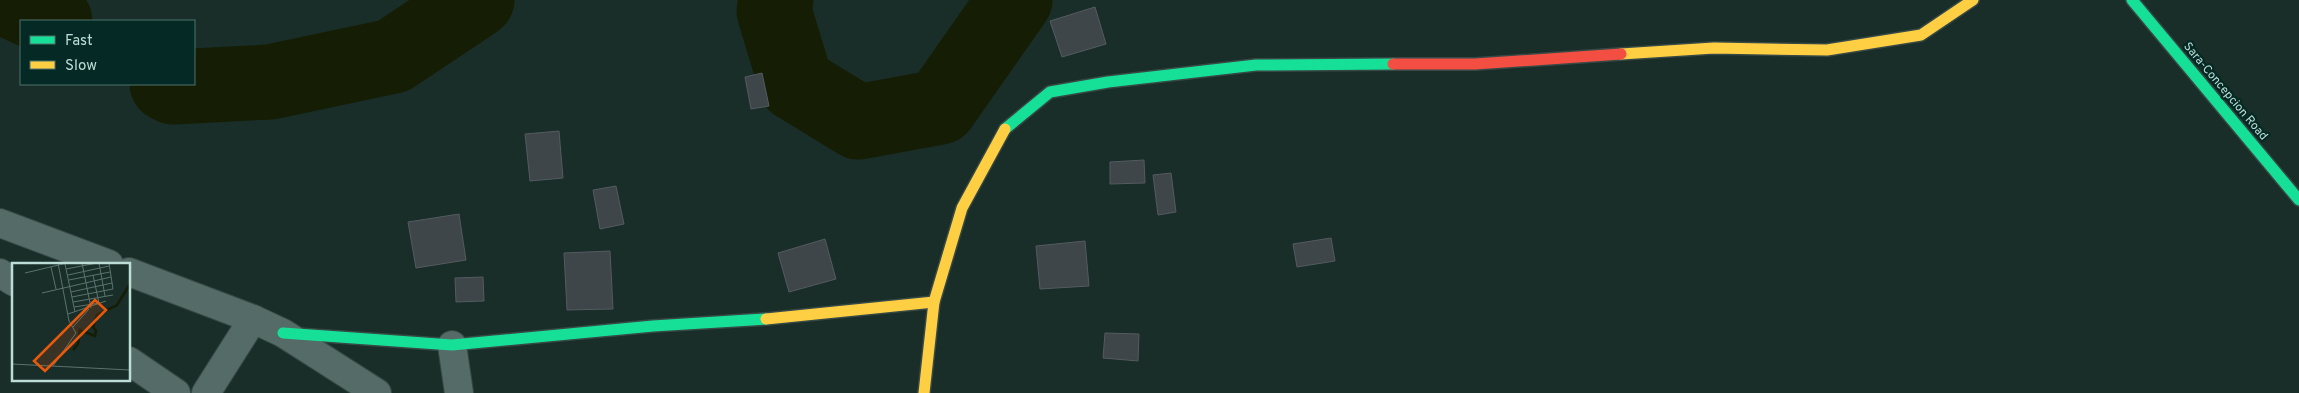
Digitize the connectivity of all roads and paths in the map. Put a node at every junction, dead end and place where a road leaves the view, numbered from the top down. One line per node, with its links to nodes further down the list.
1 (1973, 0): 9 (street)
2 (2132, 0): 3 (street, Sara-Concepcion Road)
3 (2299, 200)
4 (0, 223): 5 (street)
5 (106, 263)
6 (130, 272): 10 (street)
7 (0, 273): 8 (street)
8 (12, 281)
9 (934, 302): 12 (street); 18 (street)
10 (254, 319): 11 (street); 15 (street)
11 (282, 333): 12 (street); 16 (street)
12 (452, 345): 17 (street)
13 (130, 362): 14 (street)
14 (176, 393)
15 (206, 393)
16 (377, 393)
17 (459, 393)
18 (924, 393)

